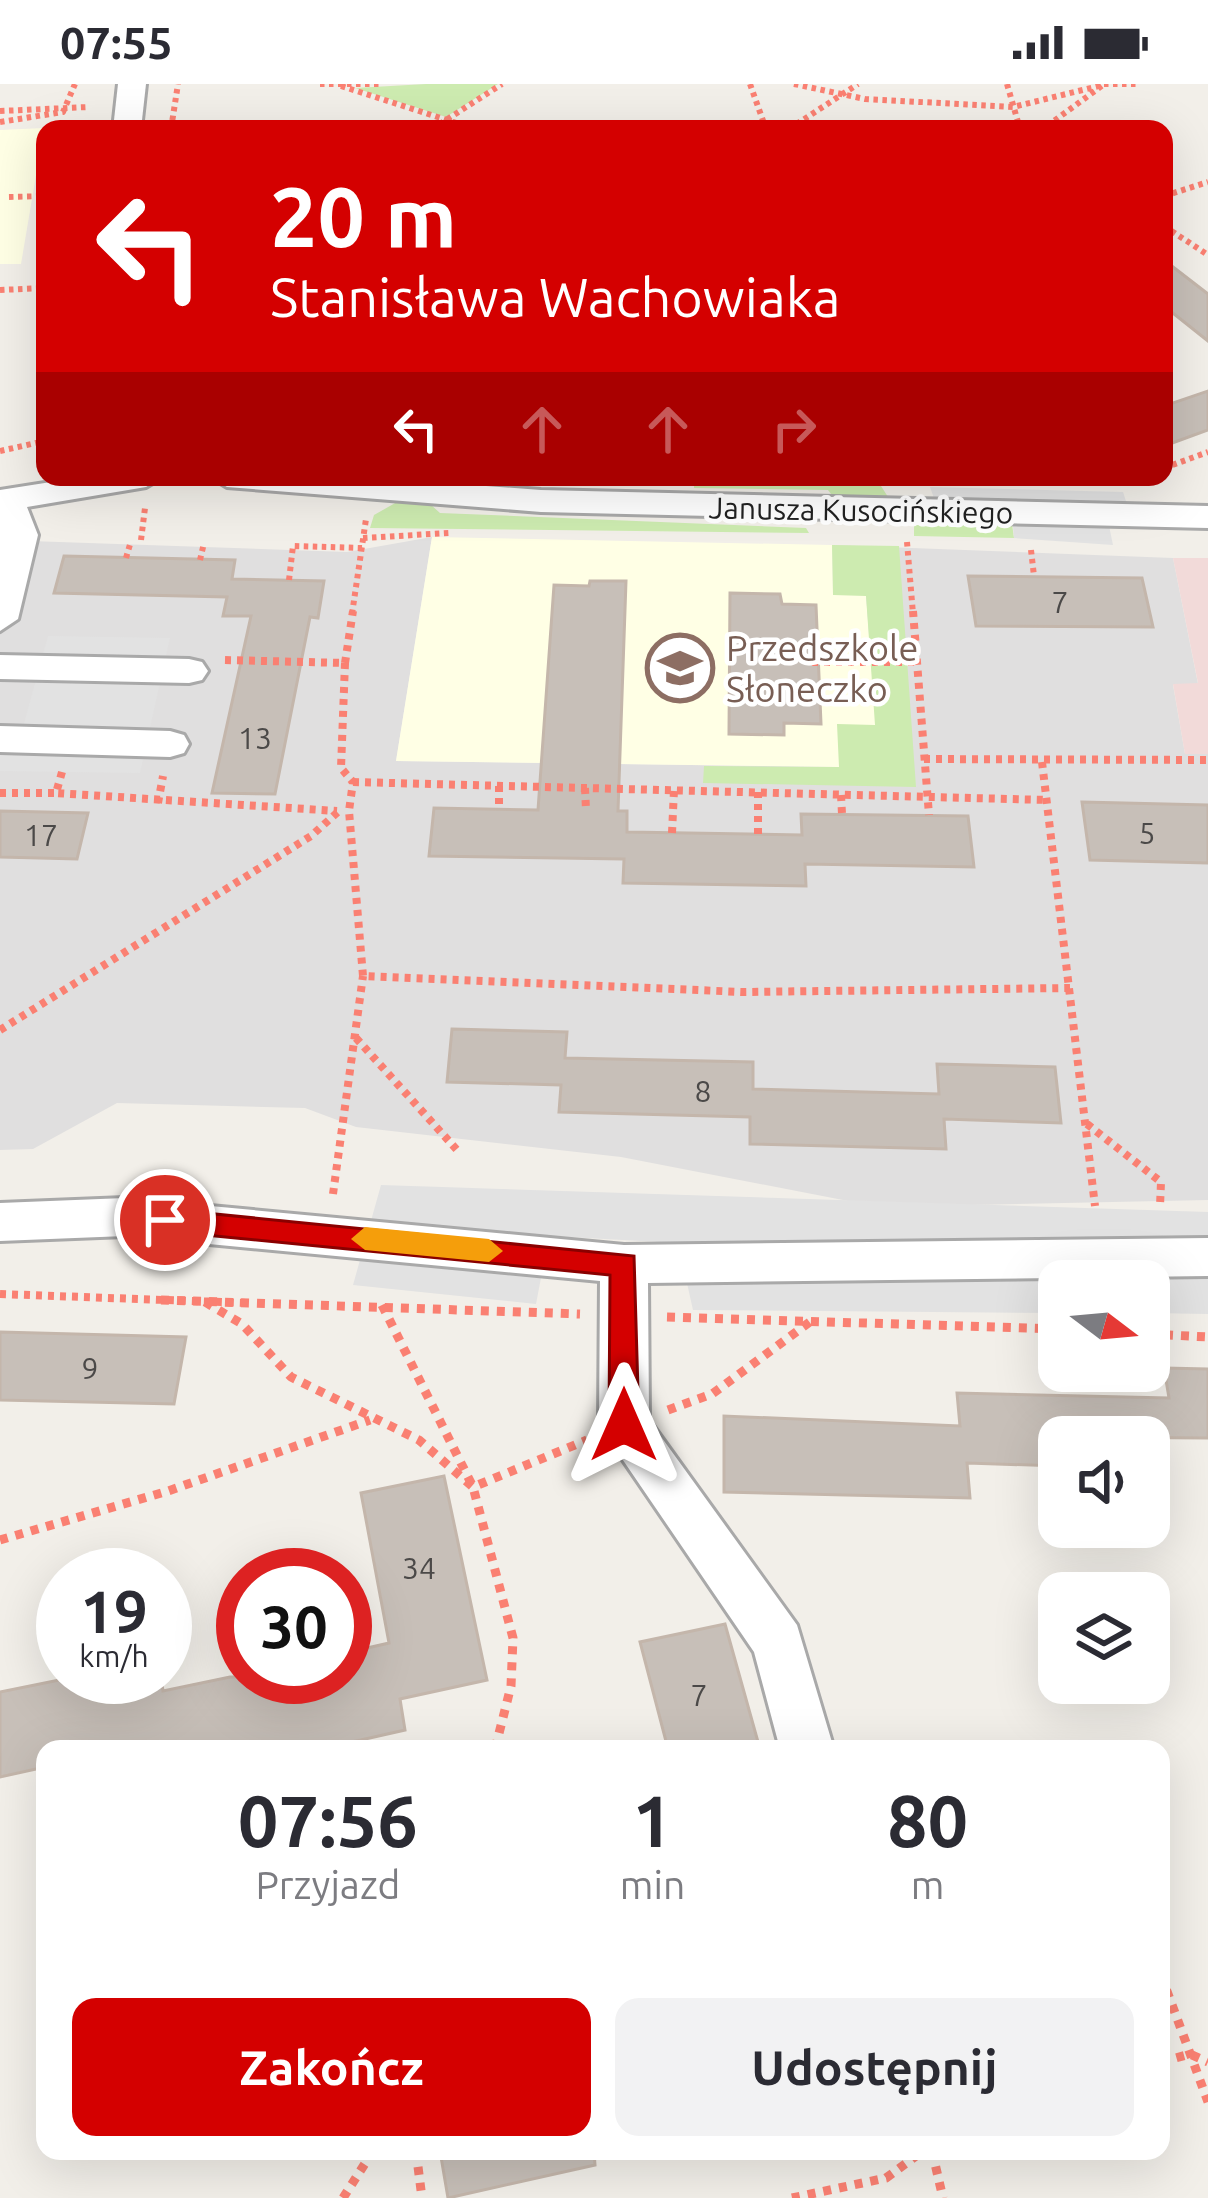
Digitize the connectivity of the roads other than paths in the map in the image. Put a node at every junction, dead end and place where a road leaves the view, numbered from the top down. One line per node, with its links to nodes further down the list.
1 (132, 84): 2 (street)
2 (128, 120)
3 (68, 486): 5 (street)
4 (345, 486): 6 (street, Janusza Kusocińskiego)
5 (3, 500): 7 (street)
6 (1199, 517)
7 (0, 619)
8 (201, 666): 9 (street)
9 (0, 667)
10 (0, 740): 11 (street)
11 (170, 744)
12 (0, 1222): 14 (street)
13 (1208, 1257): 14 (street)
14 (624, 1264): 15 (street)
15 (805, 1740)

